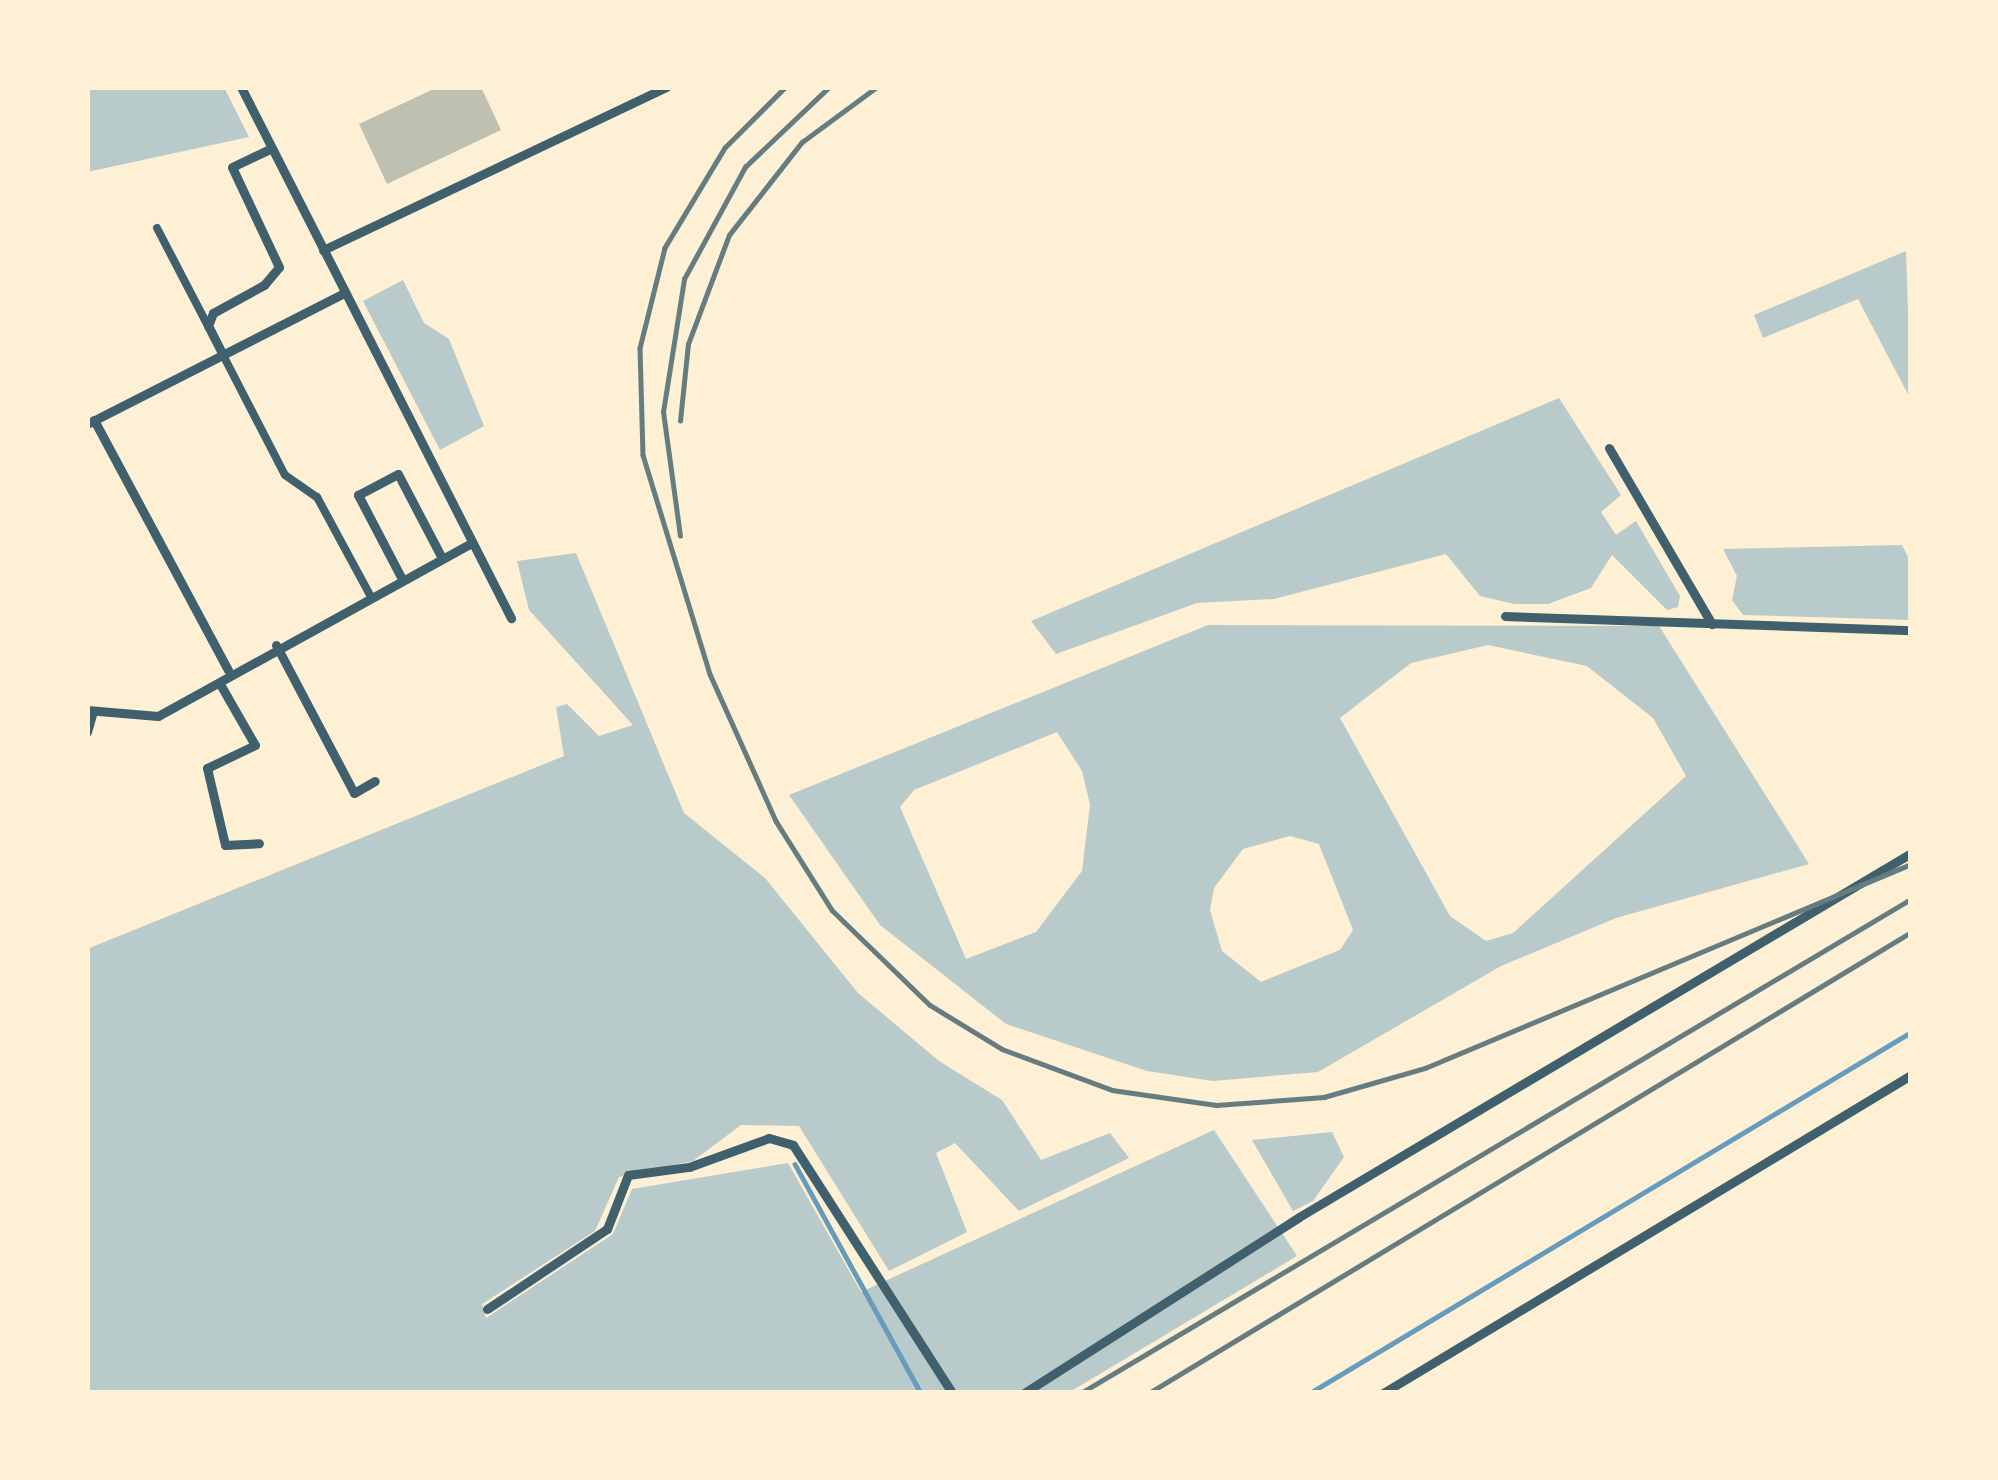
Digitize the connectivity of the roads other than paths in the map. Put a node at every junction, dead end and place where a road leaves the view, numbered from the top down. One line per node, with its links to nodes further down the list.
1 (242, 87): 3 (street)
2 (666, 87): 5 (street)
3 (272, 148): 5 (street); 7 (street)
4 (158, 228): 7 (street)
5 (322, 250): 6 (street)
6 (344, 293): 8 (street); 11 (street)
7 (208, 326): 8 (street)
8 (223, 355): 9 (street); 14 (street)
9 (91, 422): 20 (street)
10 (1609, 448): 17 (street)
11 (471, 543): 12 (street); 16 (street)
12 (442, 558): 13 (street); 13 (street)
13 (401, 579): 14 (street)
14 (370, 595): 19 (street)
15 (1504, 616): 17 (street)
16 (511, 618)
17 (1712, 624): 18 (street)
18 (1911, 630)
19 (276, 645): 20 (street); 24 (street)
20 (228, 670): 21 (street)
21 (220, 684): 22 (street); 25 (street)
22 (90, 710): 23 (street)
23 (87, 732)
24 (375, 781)
25 (260, 843)
26 (1911, 853): 30 (street)
27 (1911, 1075): 31 (street)
28 (487, 1309): 29 (street)
29 (952, 1393)
30 (1024, 1393)
31 (1383, 1393)

